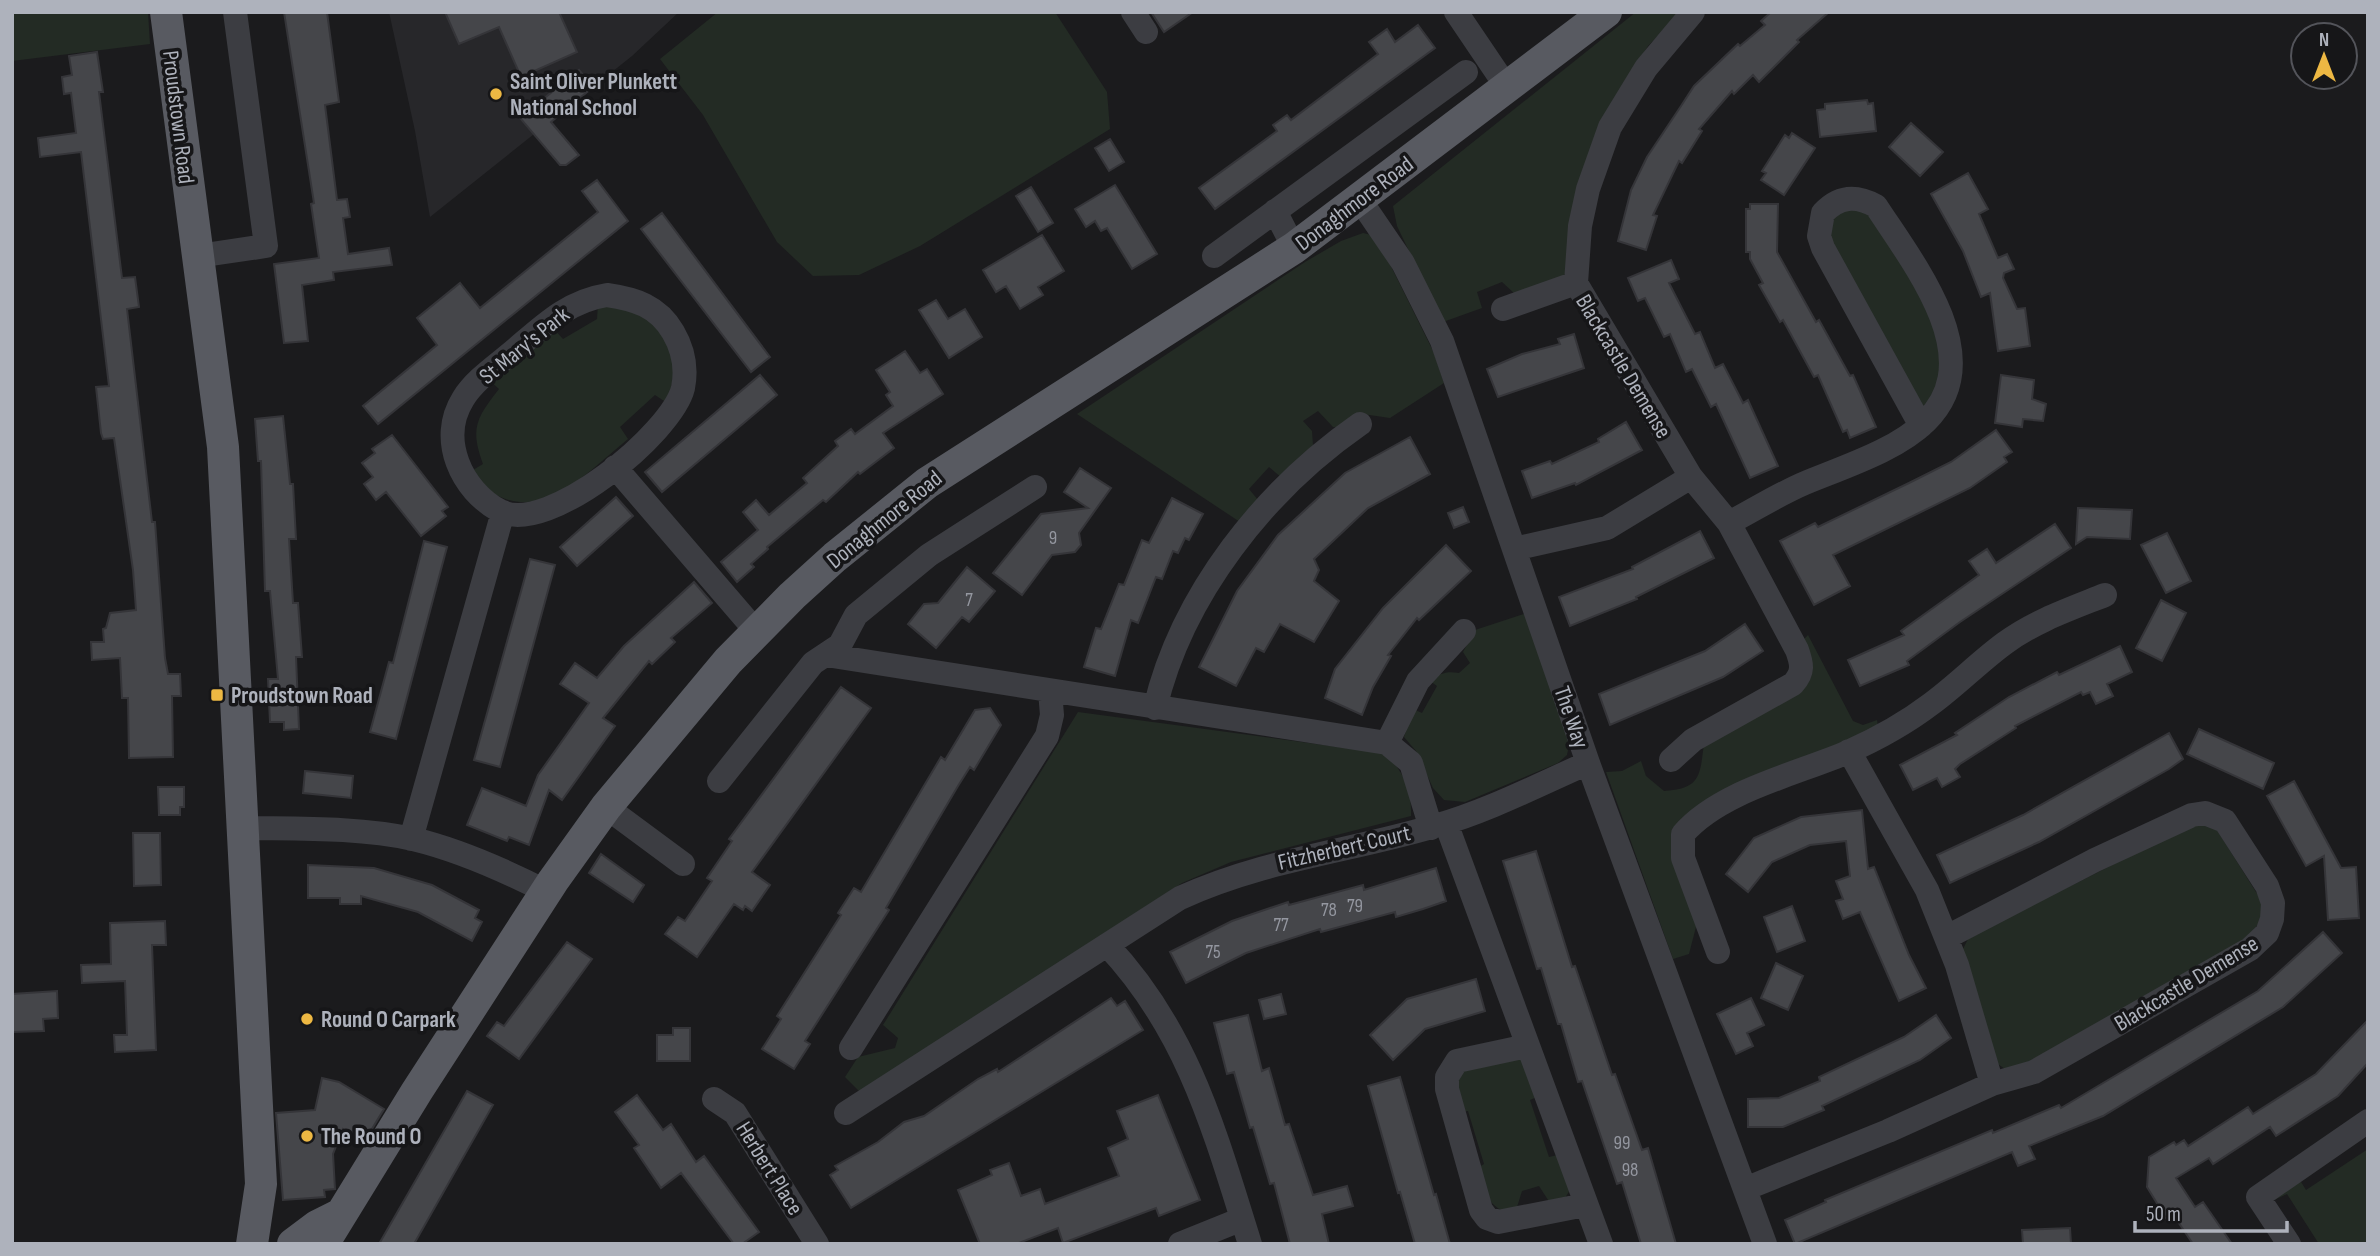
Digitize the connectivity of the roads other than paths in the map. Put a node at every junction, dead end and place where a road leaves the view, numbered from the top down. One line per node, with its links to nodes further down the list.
1 (166, 12): 13 (main road, Proudstown Road)
2 (235, 12): 13 (street)
3 (1457, 12): 7 (street)
4 (1606, 12): 7 (main road, Donaghmore Road)
5 (1693, 12): 15 (street, Blackcastle Demense)
6 (1466, 72): 8 (street)
7 (1506, 86): 9 (main road, Donaghmore Road)
8 (1371, 141): 9 (street); 11 (street)
9 (1391, 176): 10 (main road, Donaghmore Road)
10 (1360, 200): 12 (main road, Donaghmore Road); 24 (street, The Way)
11 (1275, 211): 12 (street); 14 (street)
12 (1294, 248): 26 (main road, Donaghmore Road)
13 (198, 256): 38 (main road, Proudstown Road)
14 (1214, 256)
15 (1576, 283): 16 (street); 20 (street, Blackcastle Demense)
16 (1503, 309)
17 (1360, 424): 30 (street)
18 (1921, 426): 18 (street); 23 (street)
19 (615, 467): 22 (street, St Mary's Park); 22 (street, St Mary's Park); 26 (street)
20 (1690, 477): 23 (street, Blackcastle Demense); 24 (street)
21 (1035, 488): 28 (street)
22 (503, 512): 39 (street)
23 (1729, 523): 33 (street, Blackcastle Demense)
24 (1514, 549): 34 (street, The Way)
25 (2105, 596): 32 (street)
26 (756, 631): 36 (main road, Donaghmore Road)
27 (1464, 631): 31 (street)
28 (826, 655): 29 (street); 35 (street)
29 (1050, 691): 30 (street); 46 (street)
30 (1155, 708): 31 (street)
31 (1387, 743): 37 (street)
32 (1849, 751): 42 (street); 44 (street)
33 (1671, 760)
34 (1588, 764): 37 (street, Fitzherbert Court); 51 (street, The Way)
35 (719, 781)
36 (606, 807): 40 (street); 41 (main road, Donaghmore Road)
37 (1439, 825): 43 (street, Fitzherbert Court); 45 (street)
38 (242, 828): 39 (street); 55 (main road, Proudstown Road)
39 (411, 839): 41 (street)
40 (683, 864)
41 (547, 892): 53 (main road, Donaghmore Road)
42 (1947, 937): 47 (street); 47 (street, Blackcastle Demense)
43 (1107, 945): 49 (street, Fitzherbert Court); 54 (street)
44 (1718, 952)
45 (1527, 1046): 52 (street); 52 (street)
46 (851, 1048)
47 (1992, 1084): 51 (street, Blackcastle Demense)
48 (714, 1100): 57 (street, Herbert Place)
49 (846, 1113)
50 (2368, 1121): 62 (street)
51 (1745, 1189): 61 (street, The Way)
52 (1585, 1205): 60 (street)
53 (345, 1212): 55 (main road); 56 (main road, Donaghmore Road)
54 (1242, 1219): 58 (street); 59 (street)
55 (272, 1243)
56 (323, 1244)
57 (817, 1244)
58 (1180, 1244)
59 (1250, 1244)
60 (1601, 1244)
61 (1765, 1244)
62 (2289, 1244)

